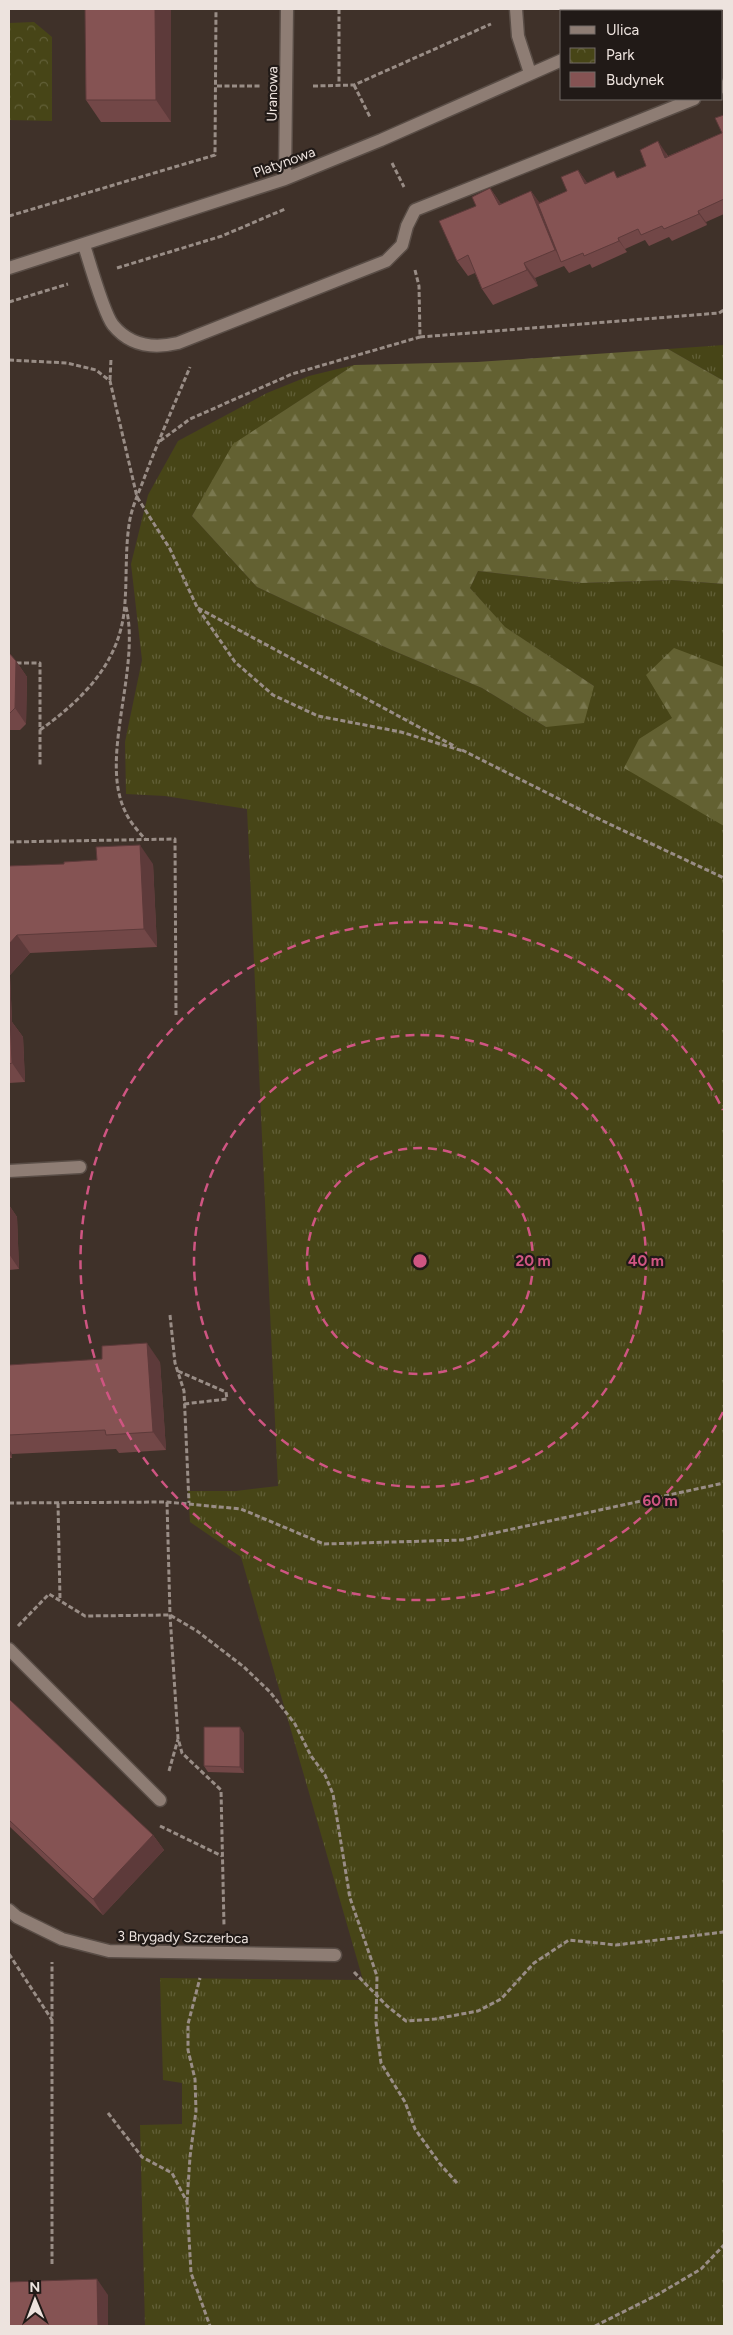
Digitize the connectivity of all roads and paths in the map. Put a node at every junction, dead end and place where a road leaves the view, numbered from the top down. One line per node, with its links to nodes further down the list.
1 (216, 9): 12 (path)
2 (288, 9): 10 (street, Uranowa)
3 (339, 9): 4 (path)
4 (516, 11): 6 (street)
5 (560, 61): 6 (street, Platynowa)
6 (530, 73): 10 (street, Platynowa)
7 (691, 100): 21 (street)
8 (392, 163): 9 (path)
9 (383, 167)
10 (285, 179): 13 (street, Platynowa)
11 (294, 205): 16 (path)
12 (9, 216)
13 (84, 245): 15 (street, Platynowa); 16 (street)
14 (415, 263): 22 (path)
15 (9, 268)
16 (94, 275): 17 (path); 21 (street)
17 (9, 302)
18 (724, 310): 19 (path)
19 (719, 313): 20 (path); 22 (path)
20 (724, 314)
21 (204, 335): 24 (path)
22 (420, 337): 24 (path)
23 (9, 360): 25 (path)
24 (158, 442): 25 (path)
25 (137, 498): 26 (path); 27 (path)
26 (125, 604): 29 (path); 32 (path)
27 (197, 607): 30 (path); 30 (path)
28 (9, 663): 29 (path)
29 (40, 730): 31 (path)
30 (463, 751): 34 (path)
31 (40, 766)
32 (145, 840): 33 (path); 35 (path)
33 (9, 842)
34 (724, 878)
35 (176, 1015)
36 (80, 1167): 37 (street)
37 (9, 1171)
38 (170, 1314): 39 (path)
39 (178, 1371): 40 (path); 40 (path)
40 (184, 1404): 45 (path)
41 (724, 1483): 45 (path)
42 (58, 1502): 43 (path); 44 (path); 46 (path)
43 (168, 1502): 45 (path); 47 (path)
44 (9, 1503)
45 (189, 1503)
46 (60, 1600): 47 (path); 48 (path)
47 (170, 1615): 54 (path); 58 (path)
48 (16, 1628)
49 (9, 1649): 50 (street)
50 (160, 1800)
51 (9, 1910): 53 (street, 3 Brygady Szczerbca)
52 (724, 1932): 58 (path)
53 (206, 1952): 54 (street, 3 Brygady Szczerbca); 62 (path)
54 (224, 1953): 56 (street, 3 Brygady Szczerbca)
55 (9, 1954): 59 (path)
56 (335, 1955): 58 (path)
57 (52, 1961): 59 (path)
58 (377, 1994): 61 (path)
59 (52, 2020): 64 (path)
60 (108, 2113): 62 (path)
61 (457, 2182)
62 (187, 2202): 65 (path)
63 (724, 2245): 66 (path)
64 (52, 2264)
65 (210, 2326)
66 (595, 2326)

